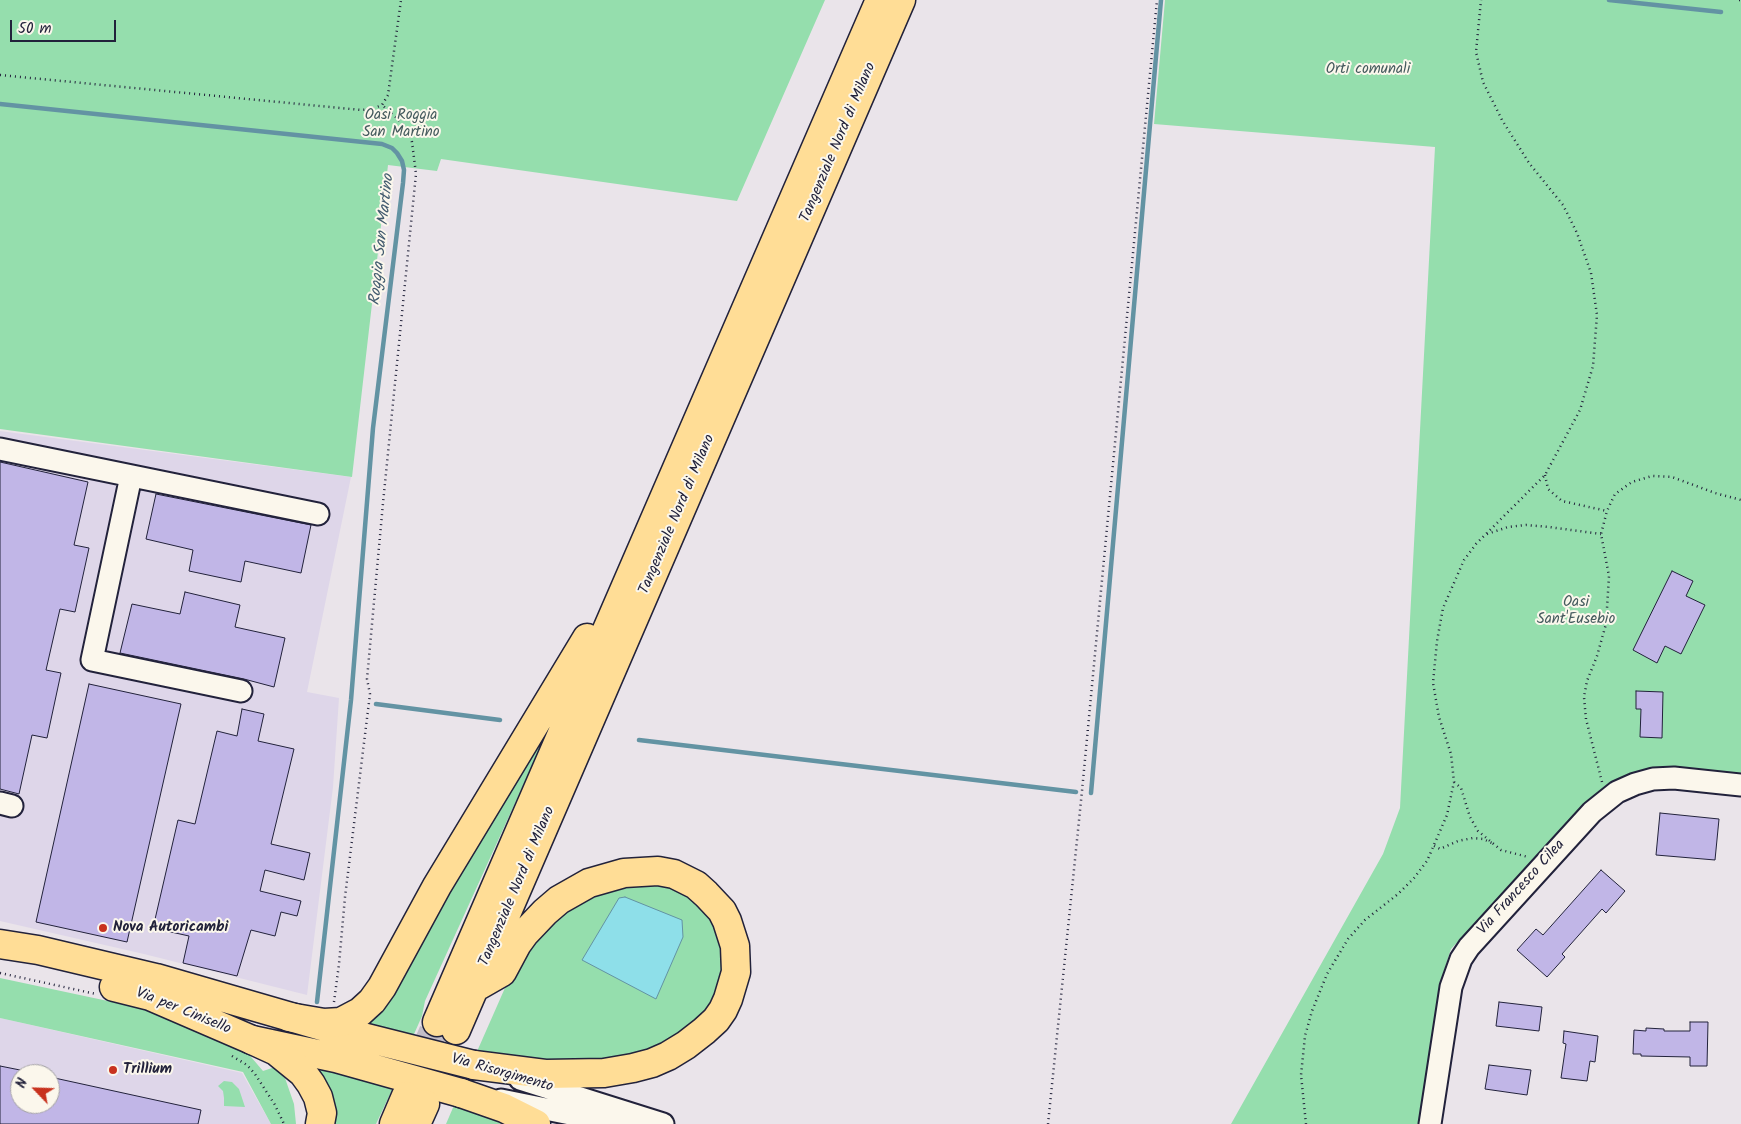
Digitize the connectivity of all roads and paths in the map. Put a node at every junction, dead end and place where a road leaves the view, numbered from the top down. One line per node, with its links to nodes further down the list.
1 (402, 0): 7 (path)
2 (880, 0): 8 (main road, Tangenziale Nord di Milano)
3 (901, 0): 27 (main road, Tangenziale Nord di Milano)
4 (1157, 0): 43 (path)
5 (1481, 0): 10 (path)
6 (0, 75): 7 (path)
7 (382, 105): 30 (path)
8 (751, 297): 27 (main road, Tangenziale Nord di Milano); 29 (main road)
9 (0, 449): 11 (street)
10 (1545, 475): 13 (path); 16 (path)
11 (131, 476): 14 (street); 17 (street)
12 (1741, 500): 13 (path)
13 (1607, 511): 15 (path)
14 (318, 514)
15 (1601, 534): 16 (path); 19 (path)
16 (1485, 535): 18 (path)
17 (240, 691)
18 (1454, 782): 21 (path); 22 (path)
19 (1602, 783)
20 (1741, 784): 45 (street, Via Francesco Cilea)
21 (1434, 846): 22 (path); 44 (path)
22 (1497, 846): 23 (path)
23 (1528, 857)
24 (0, 944): 29 (main road, Via per Cinisello)
25 (0, 962): 31 (main road, Via per Cinisello)
26 (0, 974): 28 (path)
27 (474, 988): 34 (main road)
28 (101, 996)
29 (289, 1017): 30 (main road, Via per Cinisello)
30 (334, 1020): 34 (main road, Via Risorgimento)
31 (252, 1040): 33 (main road, Via per Cinisello); 38 (main road)
32 (229, 1054): 37 (path)
33 (336, 1058): 35 (main road, Via Risorgimento)
34 (474, 1065): 42 (street, Via Risorgimento)
35 (461, 1093): 40 (main road); 41 (street, Via Risorgimento)
36 (424, 1111): 39 (main road)
37 (284, 1124)
38 (320, 1124)
39 (394, 1124)
40 (536, 1124)
41 (620, 1124)
42 (663, 1124)
43 (1048, 1124)
44 (1306, 1124)
45 (1430, 1124)

